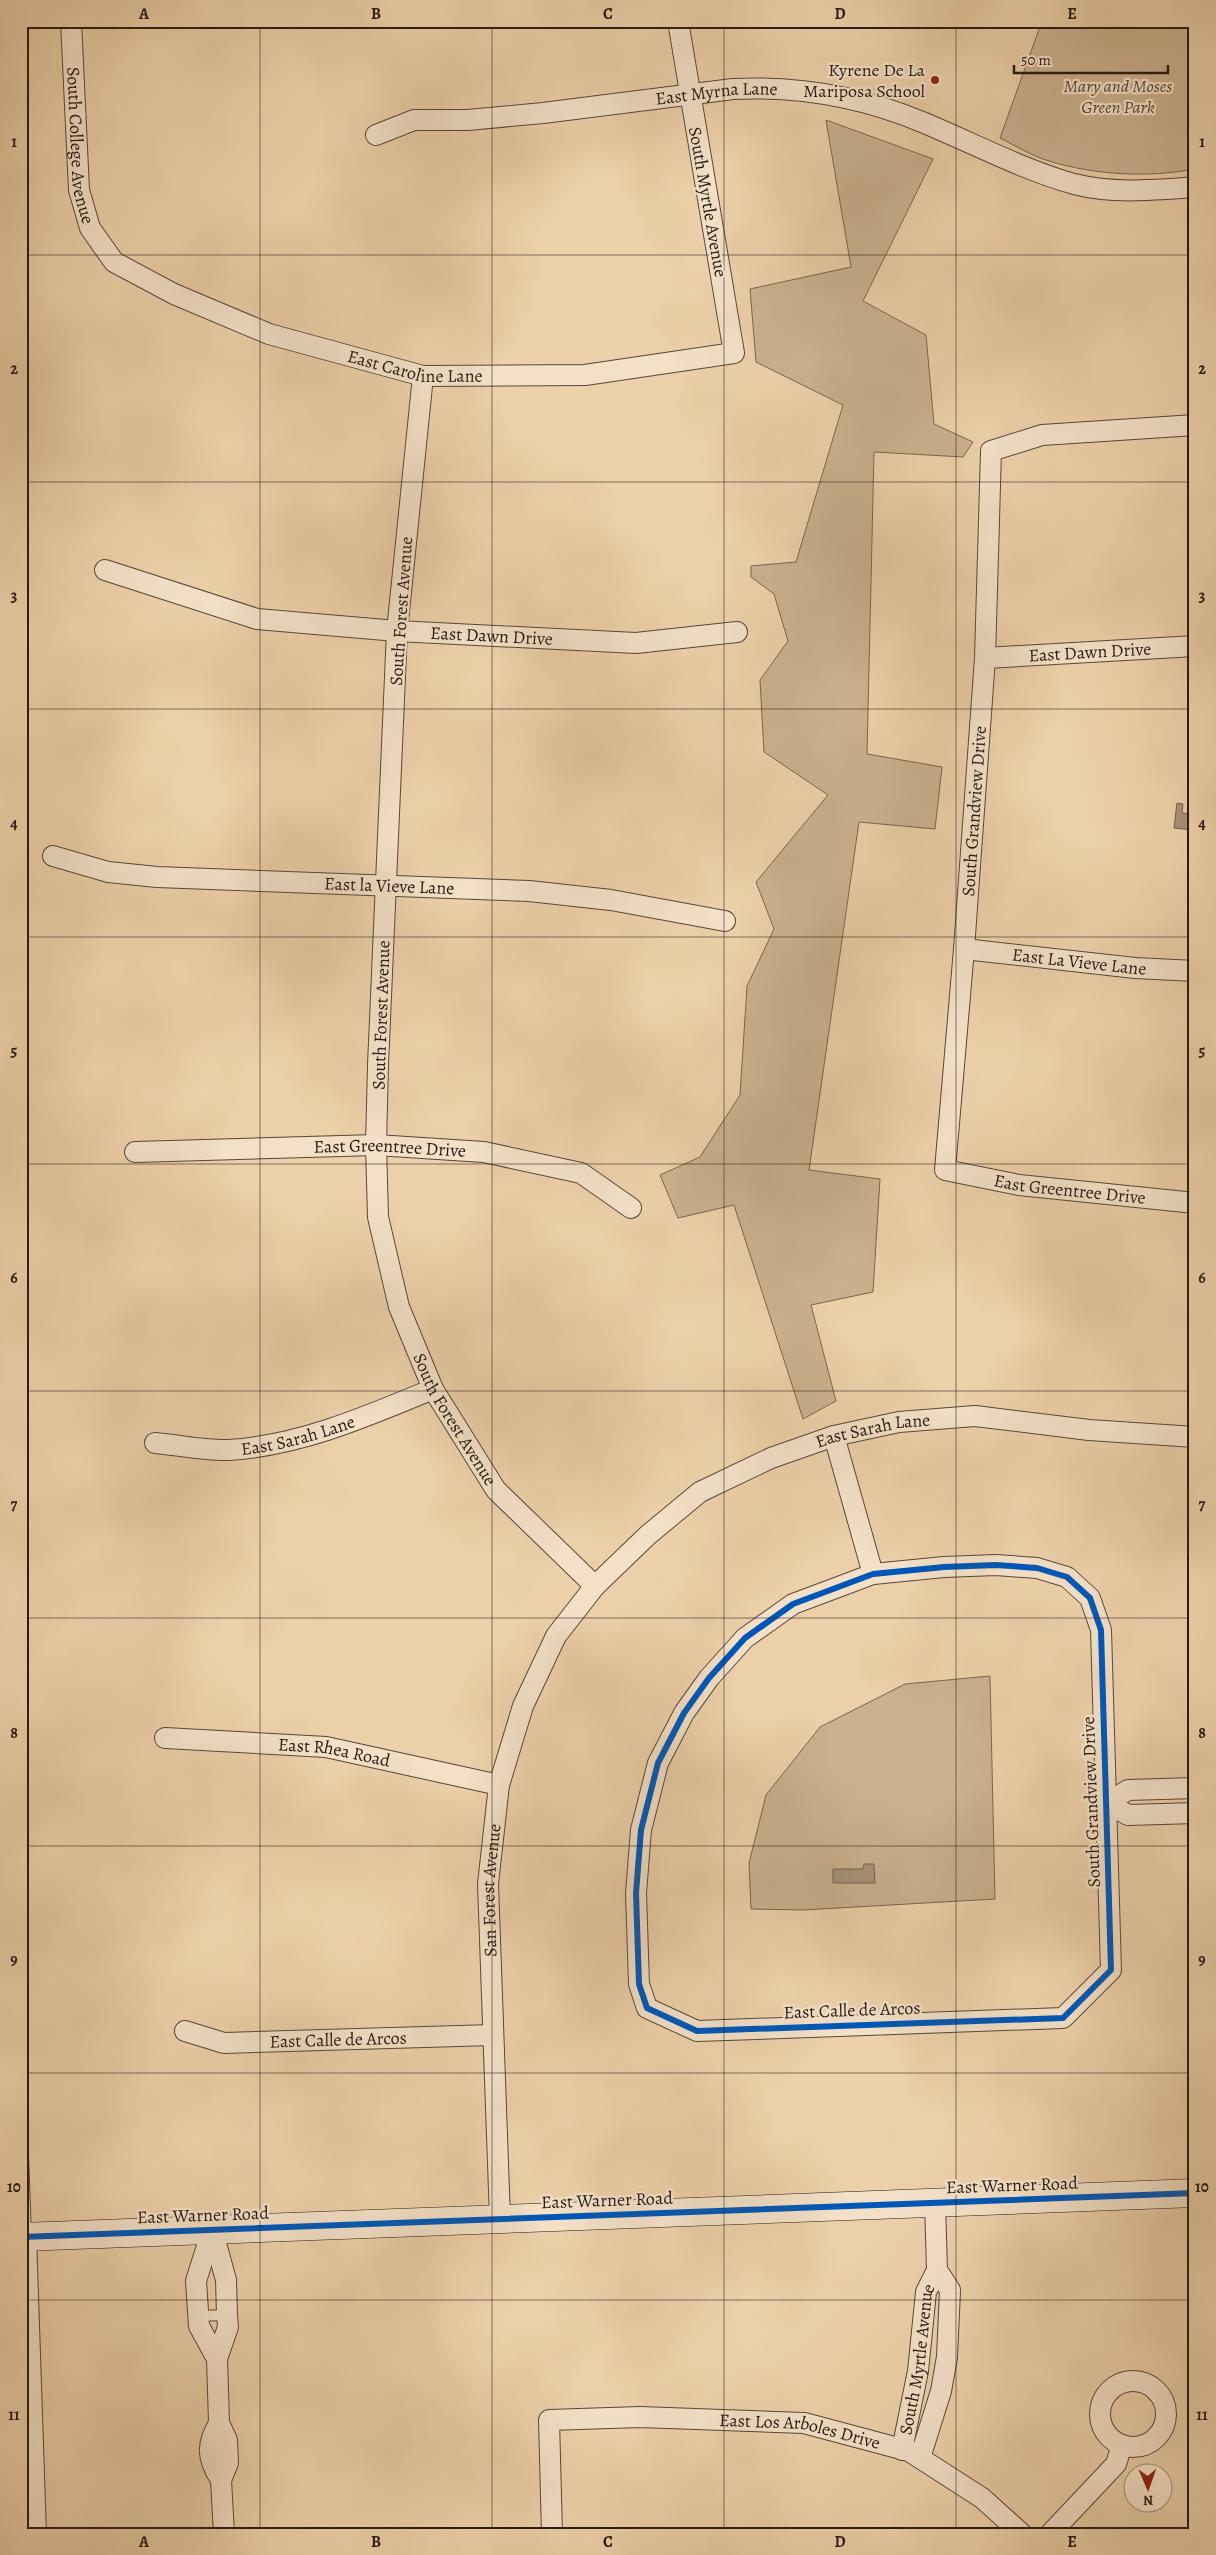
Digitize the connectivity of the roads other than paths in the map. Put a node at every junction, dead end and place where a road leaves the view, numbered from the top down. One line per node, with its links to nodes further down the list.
1 (71, 21): 6 (street, South College Avenue)
2 (678, 21): 3 (street, South Myrtle Avenue)
3 (689, 94): 4 (street, East Myrna Lane); 5 (street, East Myrna Lane); 7 (street, South Myrtle Avenue)
4 (376, 135)
5 (1195, 187)
6 (114, 262): 8 (street, East Caroline Lane)
7 (734, 353): 8 (street, East Caroline Lane)
8 (423, 376): 11 (street, South Forest Avenue)
9 (1195, 425): 14 (street, South Grandview Drive)
10 (105, 570): 11 (street, East Dawn Drive)
11 (397, 631): 12 (street, East Dawn Drive); 16 (street, South Forest Avenue)
12 (737, 632)
13 (1195, 646): 14 (street, East Dawn Drive)
14 (985, 658): 18 (street, South Grandview Drive)
15 (53, 856): 16 (street, East la Vieve Lane)
16 (386, 884): 17 (street, East la Vieve Lane); 20 (street, South Forest Avenue)
17 (725, 921)
18 (964, 949): 19 (street, East La Vieve Lane); 22 (street, South Grandview Drive)
19 (1195, 971)
20 (376, 1145): 21 (street, East Greentree Drive); 24 (street, East Greentree Drive); 25 (street, South Forest Avenue)
21 (135, 1152)
22 (945, 1170): 23 (street, East Greentree Drive)
23 (1195, 1203)
24 (632, 1208)
25 (434, 1389): 28 (street, East Sarah Lane); 30 (street, South Forest Avenue)
26 (834, 1436): 27 (street, East Sarah Lane); 29 (street); 30 (street, East Sarah Lane)
27 (1195, 1438)
28 (155, 1443)
29 (873, 1574): 34 (street, South Grandview Drive); 36 (street, East Calle de Arcos)
30 (595, 1586): 32 (street, San Forest Avenue)
31 (166, 1738): 32 (street, East Rhea Road)
32 (499, 1785): 38 (street, San Forest Avenue)
33 (1195, 1788): 34 (street)
34 (1107, 1803): 35 (street); 36 (street, South Grandview Drive)
35 (1195, 1813)
36 (1063, 2018)
37 (185, 2031): 38 (street, East Calle de Arcos)
38 (493, 2036): 42 (street, San Forest Avenue)
39 (21, 2103): 44 (lane)
40 (1195, 2192): 41 (main road, East Warner Road)
41 (935, 2203): 42 (main road, East Warner Road); 45 (street, South Myrtle Avenue)
42 (500, 2219): 43 (main road, East Warner Road)
43 (212, 2229): 44 (main road, East Warner Road); 46 (street); 47 (street)
44 (23, 2237): 54 (street)
45 (937, 2270): 49 (street, South Myrtle Avenue); 50 (street, South Myrtle Avenue)
46 (228, 2315): 47 (lane); 48 (street)
47 (198, 2316): 48 (street)
48 (217, 2359): 55 (street)
49 (918, 2367): 50 (street); 52 (street, South Myrtle Avenue)
50 (944, 2373): 53 (street, South Myrtle Avenue)
51 (1122, 2445): 58 (street)
52 (902, 2450): 53 (street, East Los Arboles Drive); 56 (street, East Los Arboles Drive)
53 (920, 2458): 57 (street, East Los Arboles Drive)
54 (36, 2534)
55 (224, 2534)
56 (552, 2534)
57 (1022, 2534)
58 (1050, 2534)

